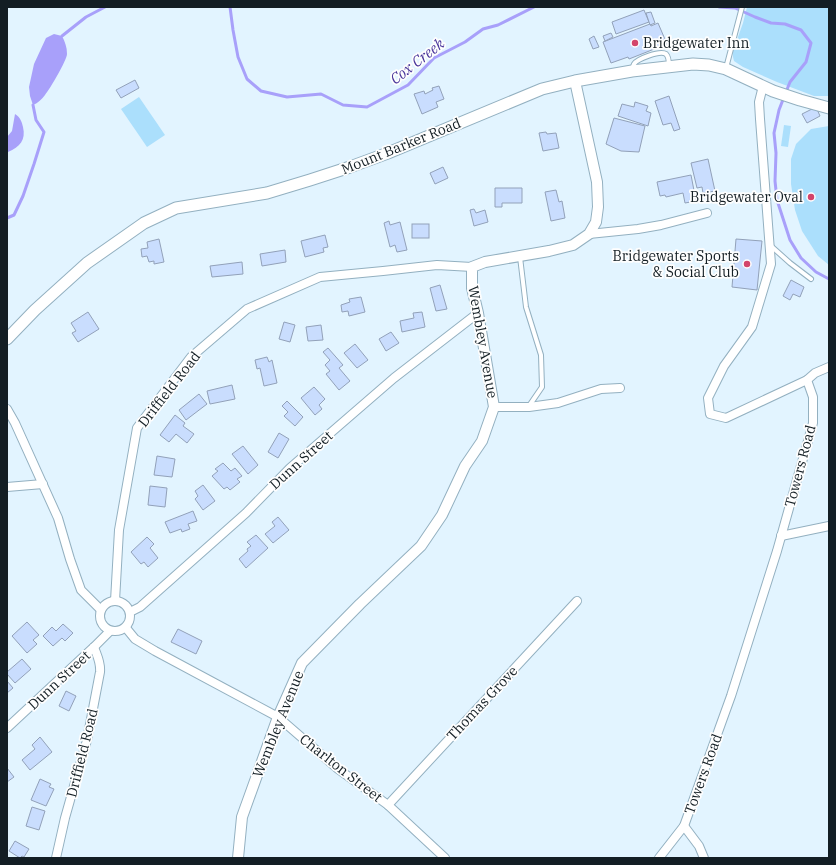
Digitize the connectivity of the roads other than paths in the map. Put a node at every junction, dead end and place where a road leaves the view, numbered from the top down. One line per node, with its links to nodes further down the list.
1 (742, 7): 2 (lane)
2 (726, 69): 3 (main road, Mount Barker Road); 4 (main road, Mount Barker Road)
3 (575, 80): 7 (street); 13 (main road, Mount Barker Road)
4 (763, 86): 5 (main road, Mount Barker Road); 8 (street)
5 (829, 108)
6 (707, 213): 7 (street)
7 (589, 234): 9 (street, Wembley Avenue)
8 (770, 245): 11 (lane); 15 (street)
9 (520, 257): 10 (street, Wembley Avenue); 18 (lane)
10 (472, 267): 12 (street, Wembley Avenue); 24 (street, Driffield Road)
11 (811, 279)
12 (478, 313): 17 (street, Wembley Avenue); 27 (street, Dunn Street)
13 (7, 339)
14 (829, 367): 15 (street)
15 (807, 380): 23 (street, Towers Road)
16 (620, 388): 18 (street)
17 (494, 407): 18 (street); 31 (street, Wembley Avenue)
18 (529, 407)
19 (7, 409): 20 (street)
20 (43, 484): 21 (street); 26 (street)
21 (7, 487)
22 (829, 526): 23 (street)
23 (781, 536): 34 (street, Towers Road)
24 (115, 601): 26 (street); 27 (street)
25 (577, 601): 33 (street, Thomas Grove)
26 (101, 610): 29 (street)
27 (130, 612): 28 (street)
28 (126, 628): 29 (street); 31 (street, Charlton Street)
29 (110, 631): 30 (street, Dunn Street)
30 (94, 648): 32 (street, Dunn Street); 35 (street, Driffield Road)
31 (278, 717): 33 (street, Charlton Street); 36 (street, Wembley Avenue)
32 (7, 728)
33 (388, 805): 37 (street, Charlton Street)
34 (684, 826): 38 (street, Towers Road); 39 (street)
35 (56, 858)
36 (238, 858)
37 (445, 858)
38 (659, 858)
39 (704, 858)

